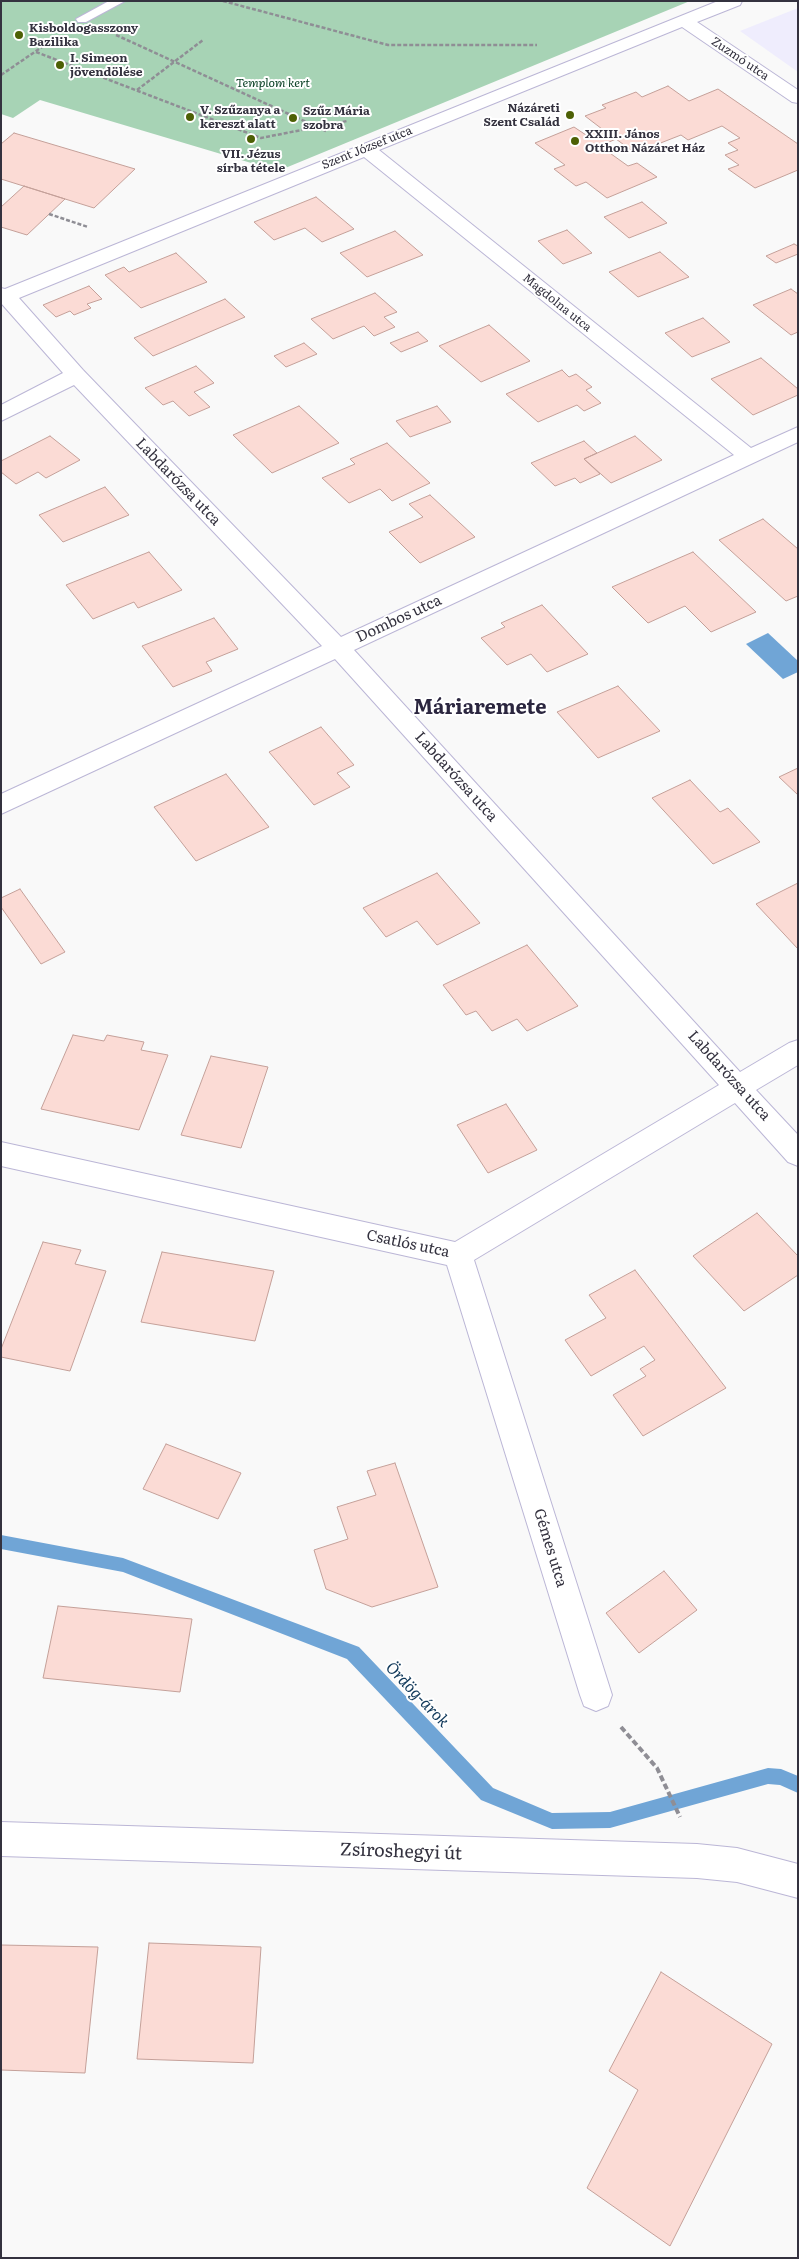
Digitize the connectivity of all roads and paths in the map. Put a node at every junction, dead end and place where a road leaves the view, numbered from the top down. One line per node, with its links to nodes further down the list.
1 (120, 1): 4 (lane)
2 (223, 1): 7 (path)
3 (734, 1): 5 (street, Szent József utca)
4 (82, 19): 8 (path); 9 (path)
5 (683, 20): 12 (street, Zuzmó utca); 15 (street, Szent József utca)
6 (203, 40): 9 (path)
7 (542, 44)
8 (36, 52): 10 (path); 11 (path)
9 (173, 61): 11 (path); 14 (path)
10 (1, 75)
11 (136, 90): 14 (path)
12 (798, 98)
13 (351, 120): 14 (path)
14 (317, 127): 15 (path)
15 (366, 149): 16 (street, Szent József utca); 20 (street, Magdolna utca)
16 (4, 295): 17 (street, Labdarózsa utca)
17 (76, 375): 18 (street); 21 (street, Labdarózsa utca)
18 (1, 414)
19 (798, 434): 20 (street, Dombos utca)
20 (748, 456): 21 (street, Dombos utca)
21 (338, 648): 22 (street, Dombos utca); 24 (street, Labdarózsa utca)
22 (1, 805)
23 (798, 1051): 24 (street, Csatlós utca)
24 (738, 1086): 26 (street, Labdarózsa utca); 27 (street, Csatlós utca)
25 (1, 1154): 27 (street, Csatlós utca)
26 (798, 1154)
27 (458, 1255): 28 (street, Gémes utca)
28 (596, 1695): 29 (path)
29 (682, 1821)
30 (1, 1838): 31 (street, Zsíroshegyi út)
31 (798, 1881)

